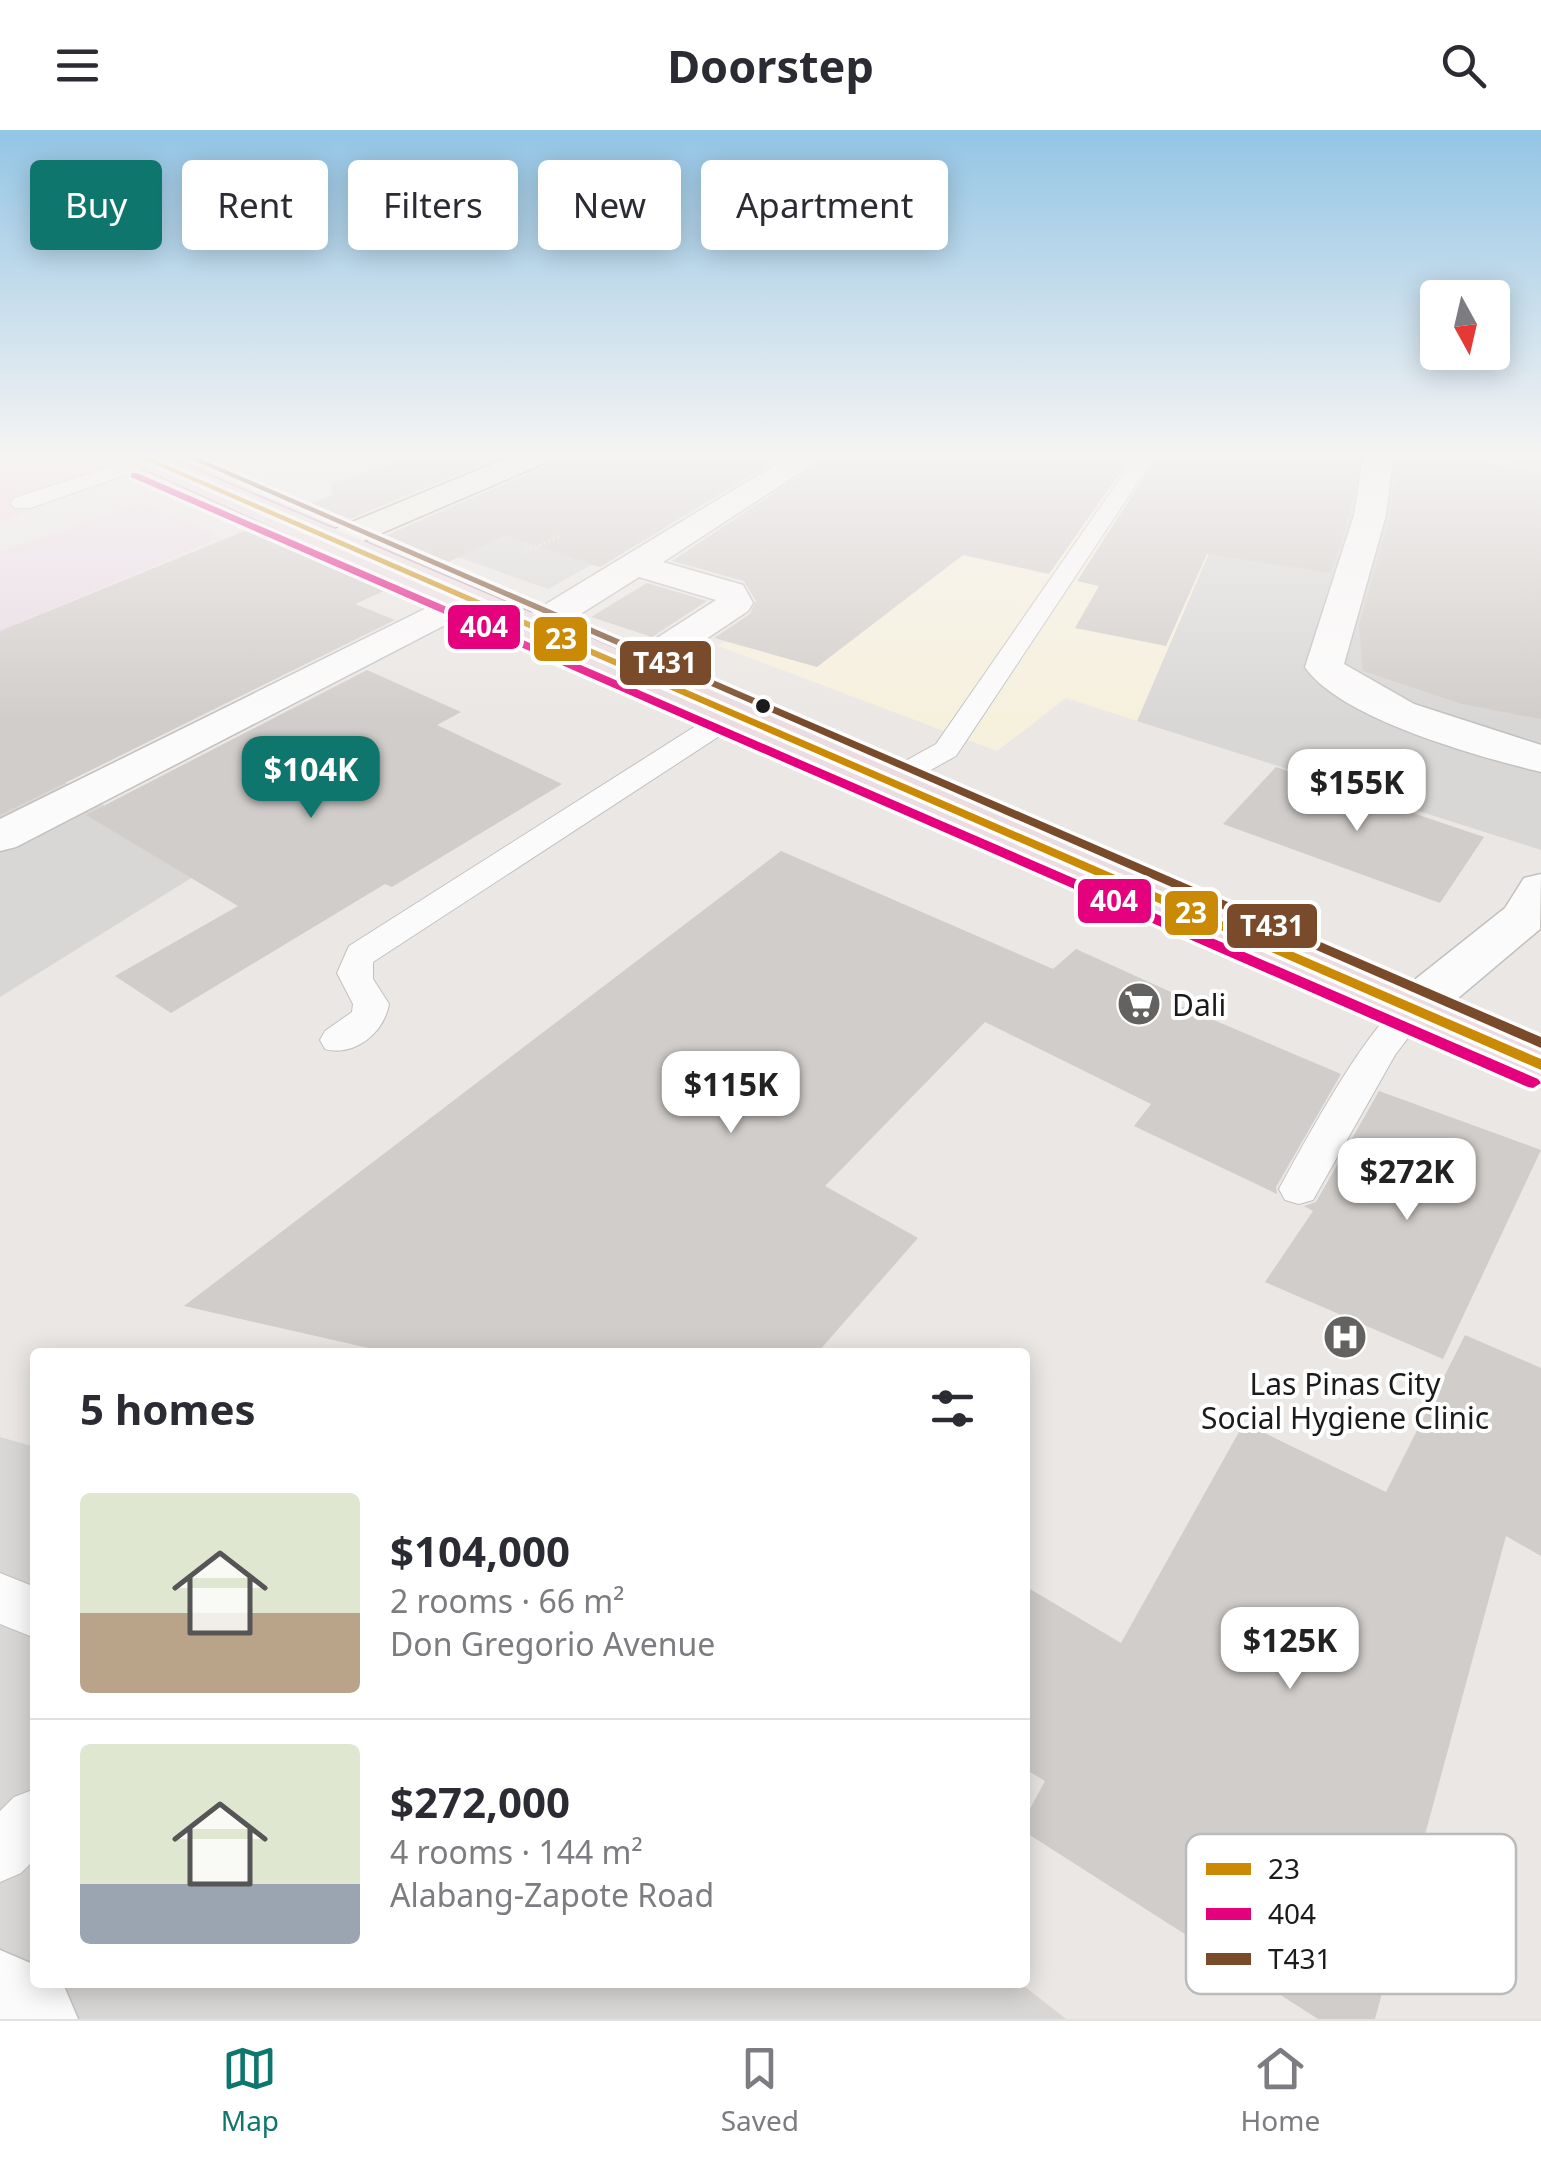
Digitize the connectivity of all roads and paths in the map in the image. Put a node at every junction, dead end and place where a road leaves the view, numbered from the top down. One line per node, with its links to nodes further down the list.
1 (341, 545): 8 (highway)
2 (538, 545): 6 (path)
3 (666, 545): 7 (street)
4 (1085, 545): 13 (lane)
5 (1361, 545): 12 (street)
6 (525, 551)
7 (635, 564): 9 (street); 10 (street)
8 (464, 600): 9 (highway); 14 (street)
9 (532, 629): 10 (highway)
10 (632, 671): 11 (highway)
11 (734, 714): 13 (highway); 17 (lane)
12 (1541, 759)
13 (890, 781): 16 (highway)
14 (0, 837)
15 (1541, 888): 16 (street)
16 (1412, 1009): 18 (highway); 19 (lane)
17 (338, 1040)
18 (1541, 1064)
19 (1299, 1189)
20 (0, 1598): 21 (lane)
21 (30, 1612)
22 (30, 1823): 23 (lane)
23 (0, 1852)
24 (0, 1996): 25 (street)
25 (31, 2019)

